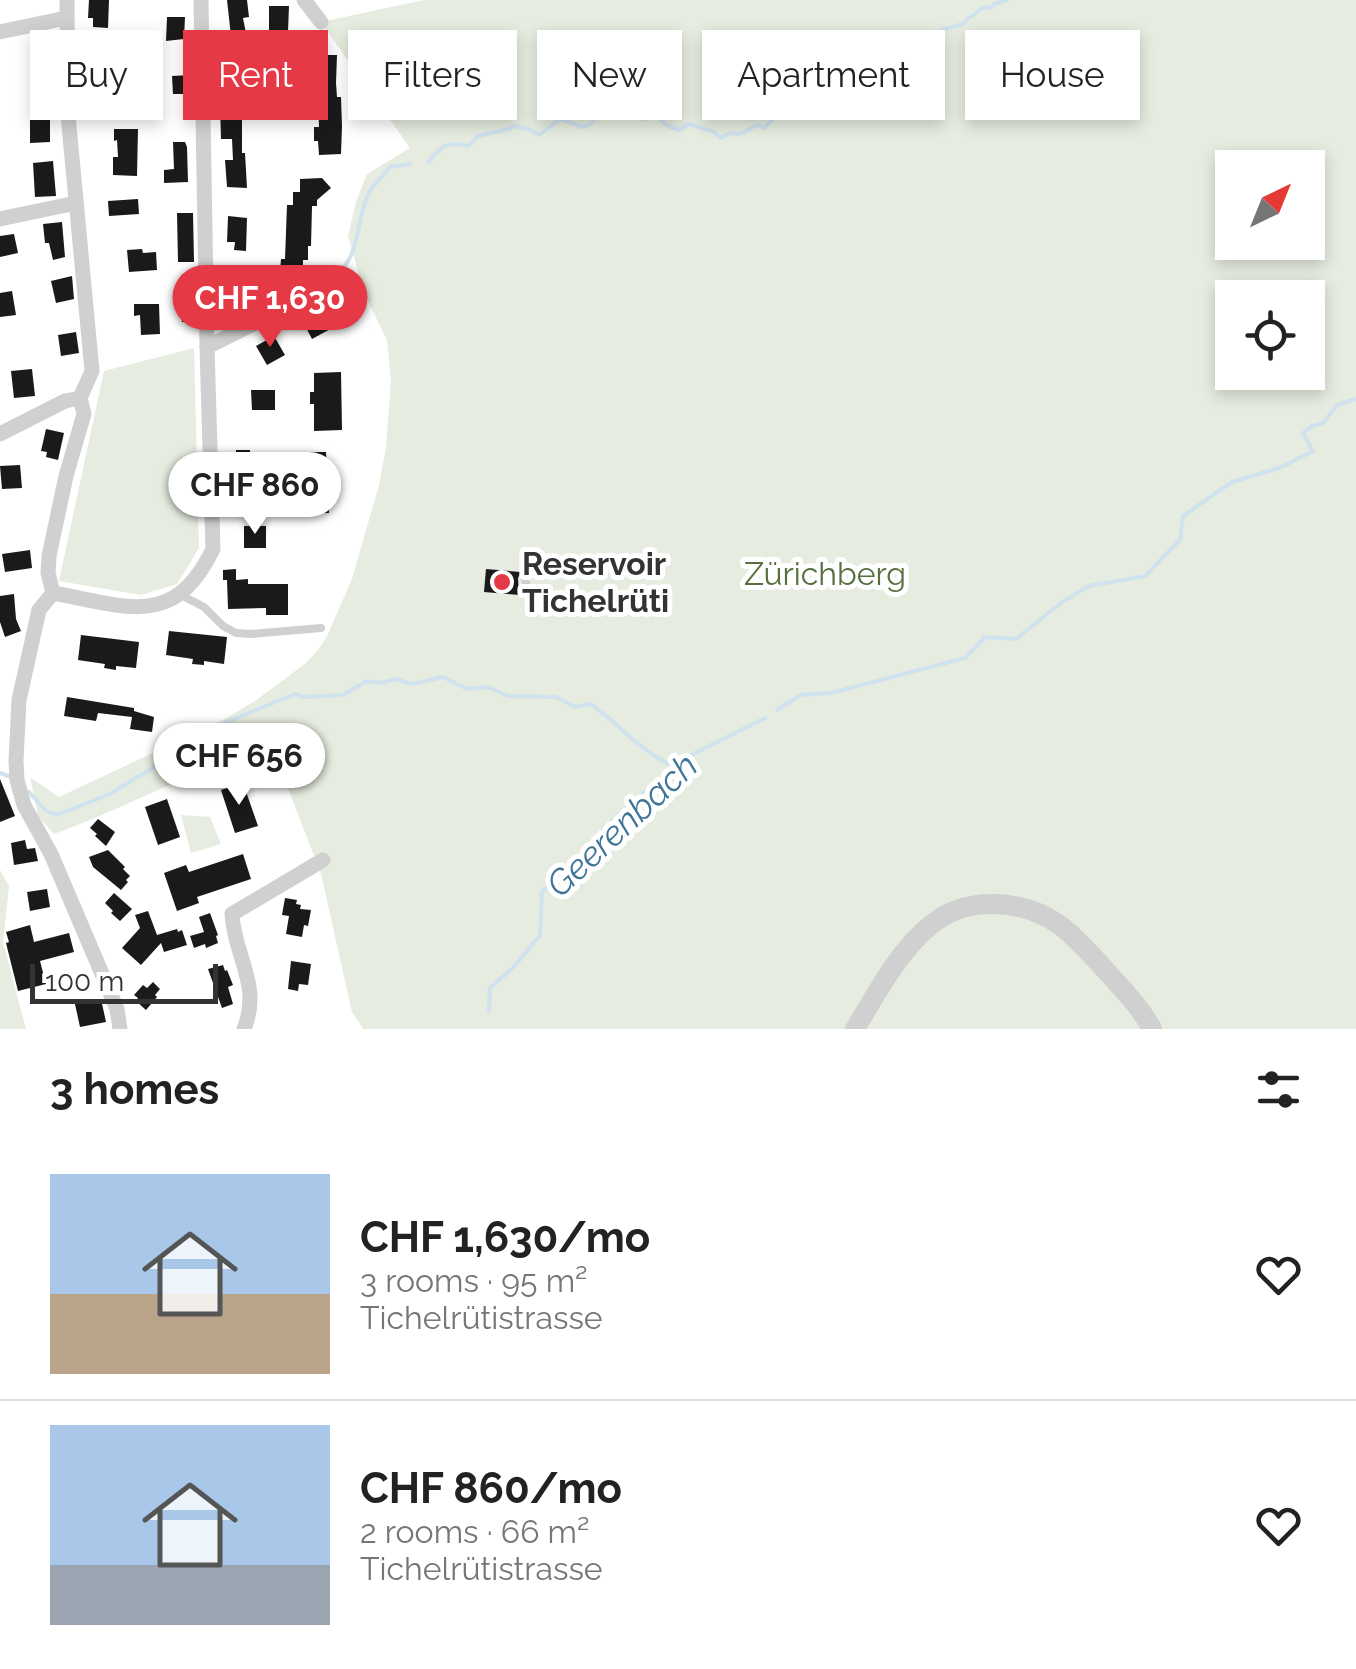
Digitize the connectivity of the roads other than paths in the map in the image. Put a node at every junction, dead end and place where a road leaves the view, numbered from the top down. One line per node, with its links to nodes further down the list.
1 (66, 0): 4 (street)
2 (201, 0): 10 (street)
3 (304, 0): 5 (street)
4 (66, 18): 6 (street); 7 (street)
5 (321, 22)
6 (0, 32)
7 (76, 203): 8 (street); 11 (street)
8 (0, 220)
9 (311, 295): 10 (street)
10 (207, 347): 15 (street)
11 (80, 398): 12 (street); 14 (street)
12 (0, 434)
13 (525, 580): 16 (lane)
14 (54, 593): 15 (street); 19 (street)
15 (181, 594): 17 (lane)
16 (533, 612)
17 (321, 628)
18 (323, 860): 20 (street)
19 (120, 1029)
20 (244, 1029)
21 (855, 1029): 22 (street)
22 (1152, 1029)

